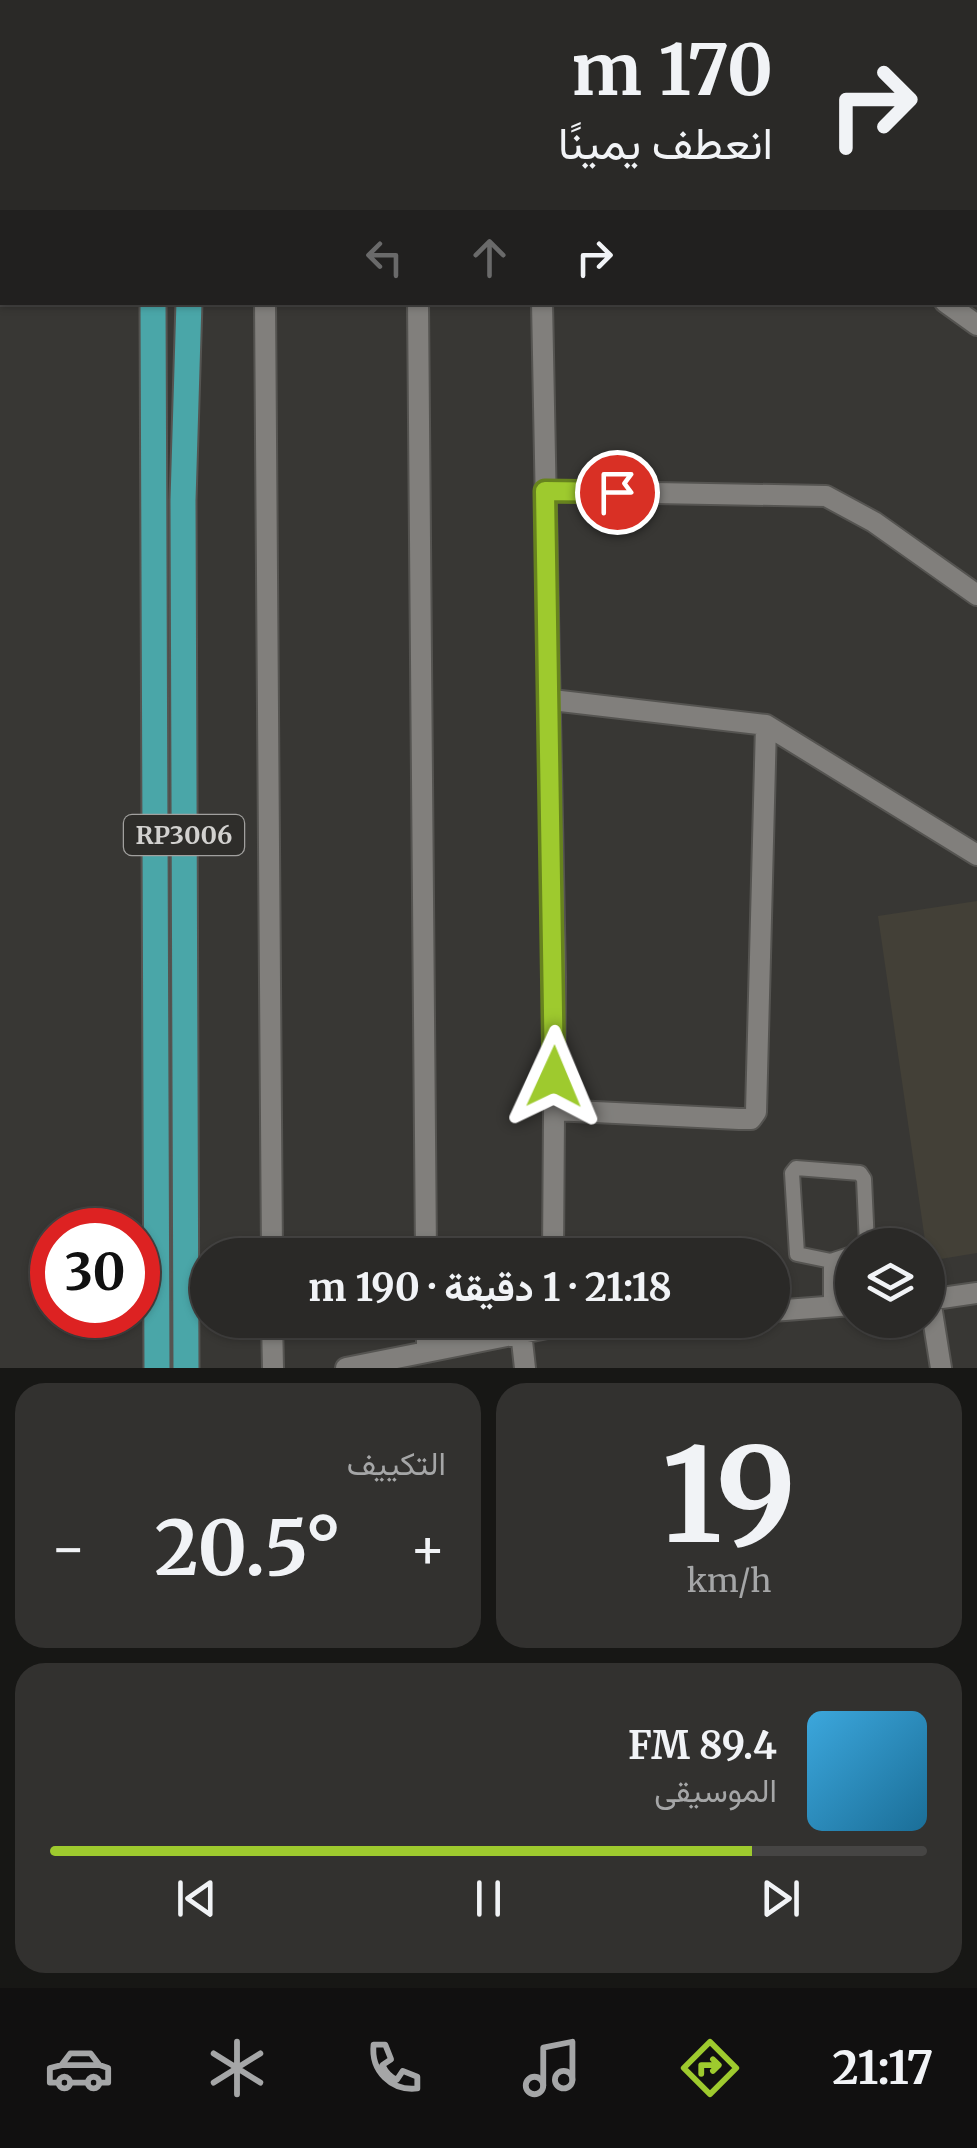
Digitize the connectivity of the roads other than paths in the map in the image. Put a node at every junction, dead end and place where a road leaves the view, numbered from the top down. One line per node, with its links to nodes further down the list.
1 (152, 305): 31 (main road, RP3006)
2 (189, 305): 32 (main road, RP3006)
3 (266, 305): 15 (street)
4 (418, 305): 16 (street)
5 (542, 305): 8 (street)
6 (948, 305): 7 (street)
7 (977, 325)
8 (545, 491): 9 (street); 10 (street)
9 (977, 595)
10 (552, 700): 11 (street); 13 (street)
11 (766, 725): 12 (street); 13 (street)
12 (977, 854)
13 (554, 1110): 17 (street)
14 (866, 1228): 19 (lane)
15 (272, 1238)
16 (426, 1238)
17 (552, 1238)
18 (835, 1260): 19 (lane)
19 (831, 1261): 20 (lane)
20 (835, 1277)
21 (977, 1293): 22 (street)
22 (945, 1298)
23 (835, 1306): 24 (street)
24 (790, 1310)
25 (273, 1338): 33 (street)
26 (427, 1338): 30 (street)
27 (488, 1338): 30 (street)
28 (522, 1338): 35 (street)
29 (935, 1338): 36 (street)
30 (427, 1349): 34 (street)
31 (156, 1368)
32 (186, 1368)
33 (274, 1368)
34 (349, 1368)
35 (525, 1368)
36 (940, 1368)

